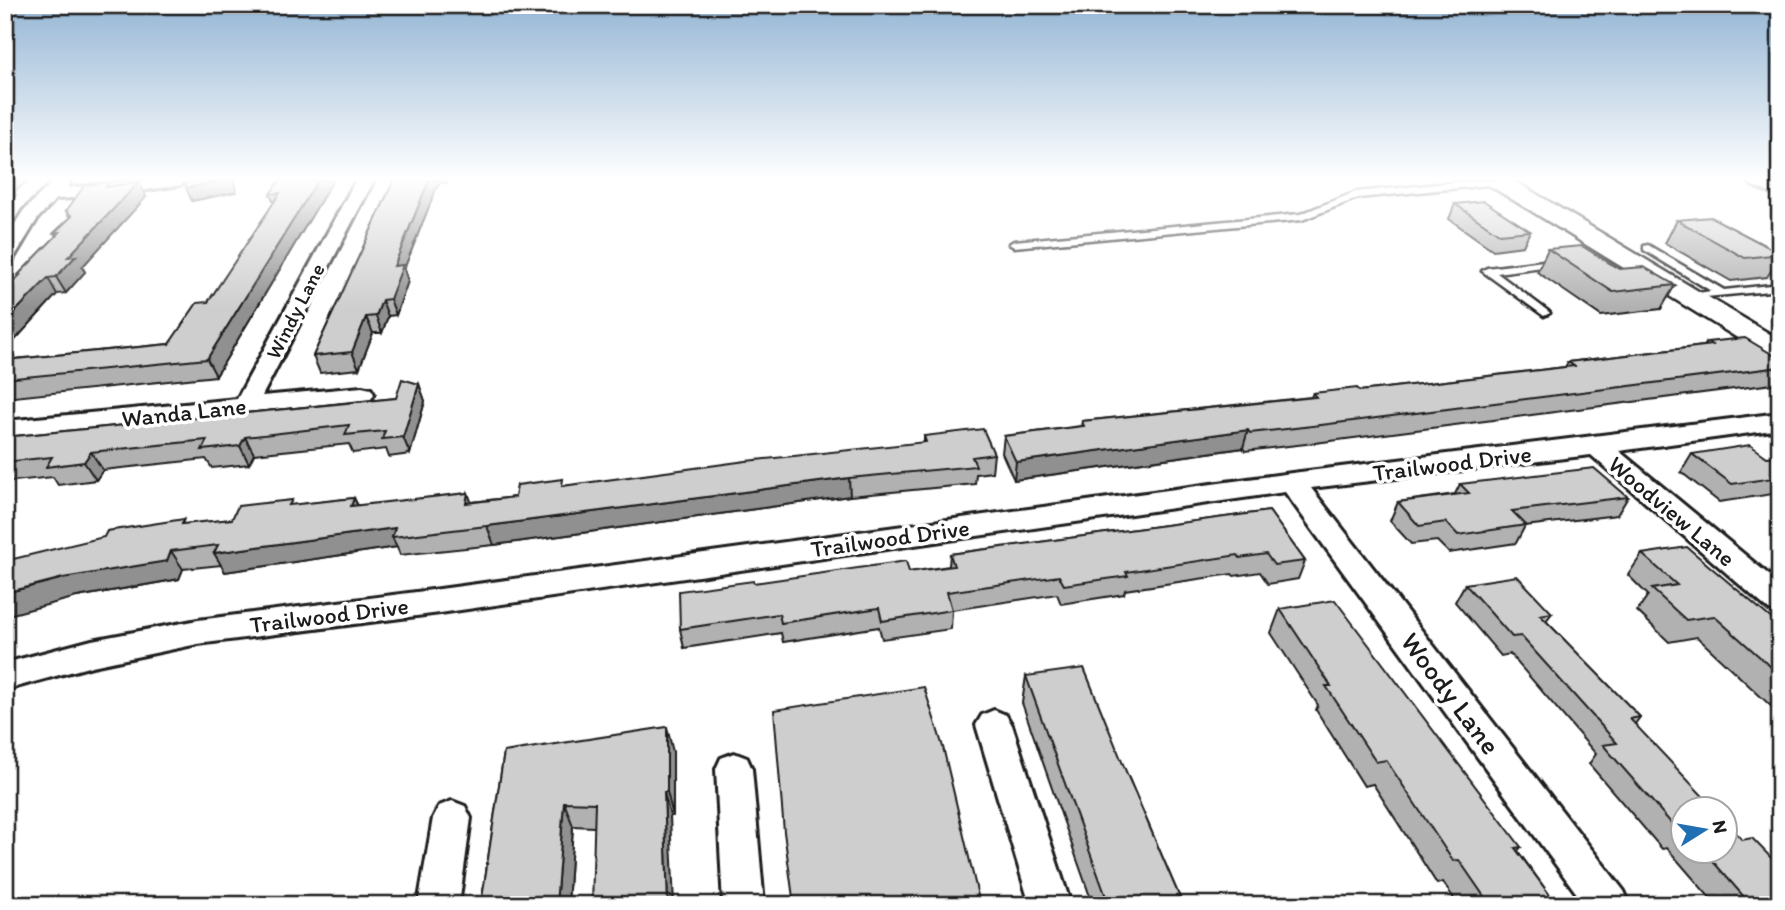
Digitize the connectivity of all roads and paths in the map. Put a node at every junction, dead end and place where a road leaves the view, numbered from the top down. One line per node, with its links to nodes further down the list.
1 (26, 222): 8 (street)
2 (343, 222): 17 (street, Windy Lane)
3 (1244, 222): 5 (lane)
4 (1567, 222): 7 (street)
5 (1014, 244)
6 (1648, 248): 12 (lane)
7 (1620, 254): 9 (lane); 13 (street)
8 (5, 257)
9 (1593, 258)
10 (1567, 261): 14 (lane)
11 (1780, 287): 12 (lane)
12 (1722, 293): 13 (lane)
13 (1689, 297): 15 (street)
14 (1544, 313)
15 (1780, 352)
16 (362, 394): 17 (street, Wanda Lane)
17 (245, 406): 19 (street, Wanda Lane)
18 (1780, 421): 20 (street, Trailwood Drive)
19 (5, 429)
20 (1597, 446): 21 (street, Trailwood Drive); 22 (street, Woodview Lane)
21 (1292, 482): 23 (street, Trailwood Drive); 30 (street, Woody Lane)
22 (1780, 602)
23 (5, 677)
24 (994, 725): 29 (street)
25 (734, 769): 28 (street)
26 (452, 818): 27 (street)
27 (438, 905)
28 (744, 905)
29 (1051, 905)
30 (1610, 905)

